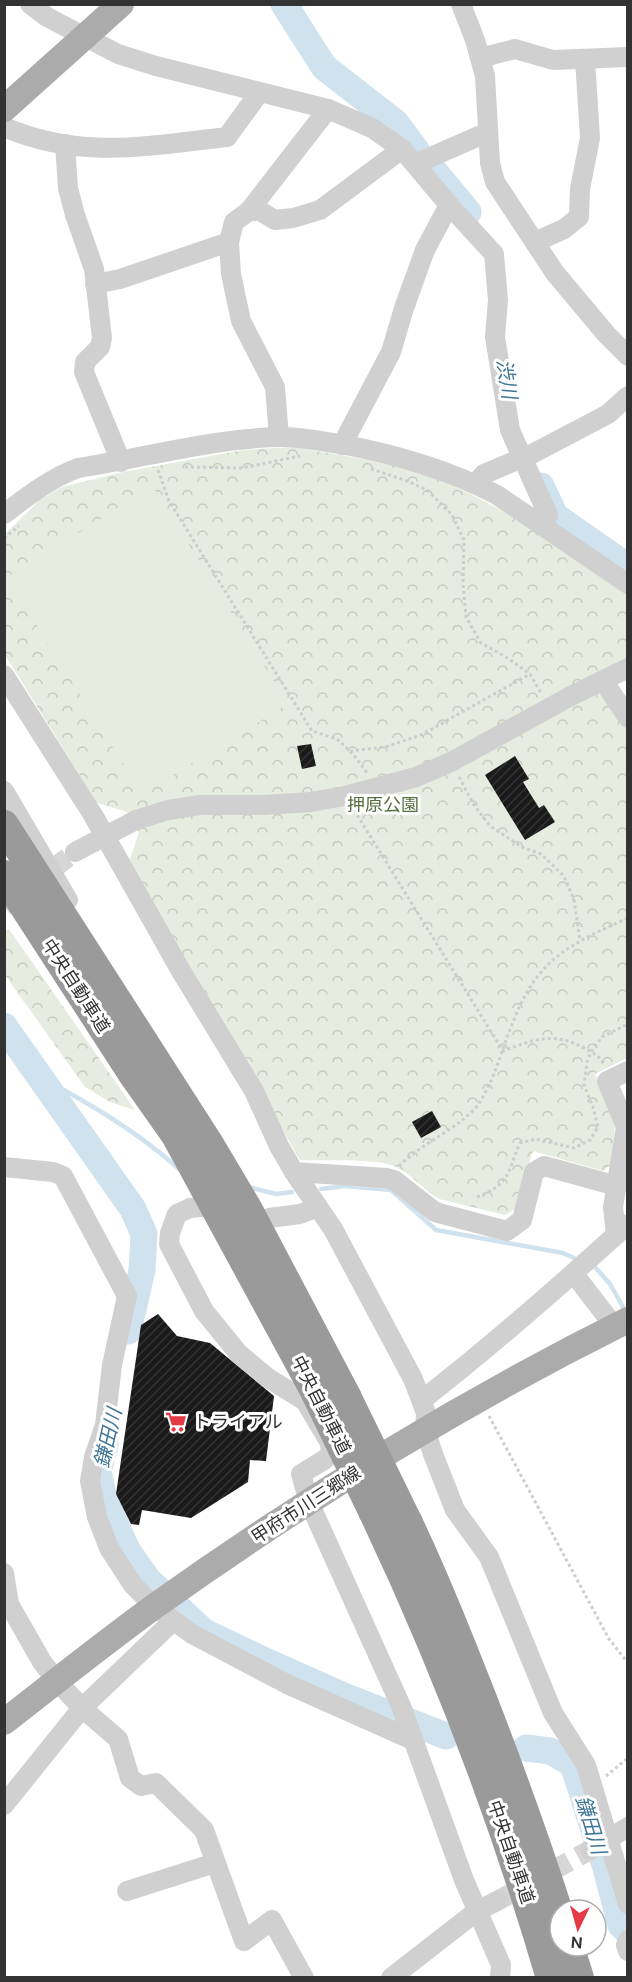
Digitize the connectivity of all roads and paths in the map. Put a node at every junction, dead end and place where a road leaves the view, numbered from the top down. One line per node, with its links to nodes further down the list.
1 (30, 4): 4 (street)
2 (121, 4): 4 (main road)
3 (461, 4): 6 (street)
4 (84, 36): 8 (street); 9 (main road)
5 (627, 57): 7 (street)
6 (480, 58): 7 (street); 12 (street)
7 (585, 59): 18 (street)
8 (259, 93): 10 (street); 13 (street)
9 (4, 109)
10 (328, 109): 14 (street); 16 (street)
11 (4, 127): 13 (street)
12 (489, 132): 14 (street); 18 (street)
13 (65, 144): 19 (street)
14 (409, 157): 15 (street); 16 (street)
15 (448, 205): 23 (street); 25 (street)
16 (249, 211): 17 (street)
17 (229, 242): 19 (street); 22 (street)
18 (535, 242): 20 (street)
19 (95, 284): 26 (street)
20 (627, 356)
21 (627, 396): 25 (street)
22 (279, 436): 23 (street); 26 (street)
23 (342, 445): 32 (street)
24 (309, 455): 27 (path)
25 (526, 456): 32 (street); 34 (street)
26 (121, 462): 33 (street)
27 (180, 466)
28 (169, 468): 30 (path)
29 (370, 469): 38 (path)
30 (158, 470): 31 (path); 43 (path)
31 (148, 471)
32 (475, 484): 34 (street)
33 (12, 508): 35 (path)
34 (542, 525): 36 (street)
35 (4, 538)
36 (627, 584)
37 (627, 668): 40 (street)
38 (530, 674): 41 (path); 43 (path)
39 (4, 675): 49 (street)
40 (603, 680): 41 (street); 42 (street)
41 (554, 706): 44 (street)
42 (627, 718)
43 (350, 751): 45 (path)
44 (451, 762): 45 (street); 54 (path)
45 (378, 788): 47 (street)
46 (4, 791): 58 (street)
47 (345, 796): 49 (street); 56 (path)
48 (4, 825): 58 (highway, 中央自動車道)
49 (105, 837): 50 (street); 62 (street)
50 (75, 852)
51 (4, 875): 58 (highway, 中央自動車道)
52 (4, 899): 58 (street)
53 (627, 918): 54 (path)
54 (580, 940): 56 (path)
55 (627, 1024): 57 (path)
56 (503, 1051): 57 (path); 63 (path)
57 (591, 1052): 59 (path); 65 (path)
58 (144, 1067): 60 (highway, 中央自動車道)
59 (621, 1075): 64 (street)
60 (183, 1125): 66 (highway, 中央自動車道); 68 (highway, 中央自動車道)
61 (4, 1167): 77 (street)
62 (294, 1172): 63 (street); 67 (street)
63 (387, 1178): 64 (street)
64 (616, 1186): 69 (street)
65 (477, 1197)
66 (208, 1205): 75 (street); 99 (highway, 中央自動車道, bridge)
67 (318, 1207): 68 (street); 73 (street)
68 (259, 1214): 91 (highway, 中央自動車道, bridge)
69 (622, 1229): 70 (street)
70 (574, 1274): 71 (street); 73 (street)
71 (623, 1324): 72 (main road, 甲府市川三郷線)
72 (480, 1399): 74 (main road, 甲府市川三郷線); 78 (path)
73 (422, 1401): 74 (street)
74 (425, 1429): 75 (main road, 甲府市川三郷線); 84 (street)
75 (309, 1502): 77 (main road, 甲府市川三郷線); 82 (street)
76 (4, 1573): 79 (street)
77 (164, 1614): 79 (main road, 甲府市川三郷線); 80 (street); 82 (street)
78 (627, 1663)
79 (57, 1681): 80 (street); 81 (main road, 甲府市川三郷線)
80 (82, 1708): 85 (street); 89 (street)
81 (4, 1722)
82 (413, 1740): 94 (street)
83 (627, 1758): 84 (path)
84 (593, 1787): 87 (street)
85 (4, 1805)
86 (627, 1827): 87 (street)
87 (608, 1838): 88 (street); 93 (street)
88 (590, 1850)
89 (215, 1863): 90 (street); 96 (street)
90 (127, 1891)
91 (553, 1898)
92 (500, 1900): 94 (street)
93 (627, 1904)
94 (477, 1911): 97 (street); 98 (street)
95 (573, 1958): 100 (highway)
96 (304, 1977)
97 (392, 1977)
98 (500, 1977)
99 (551, 1977)
100 (579, 1977)

